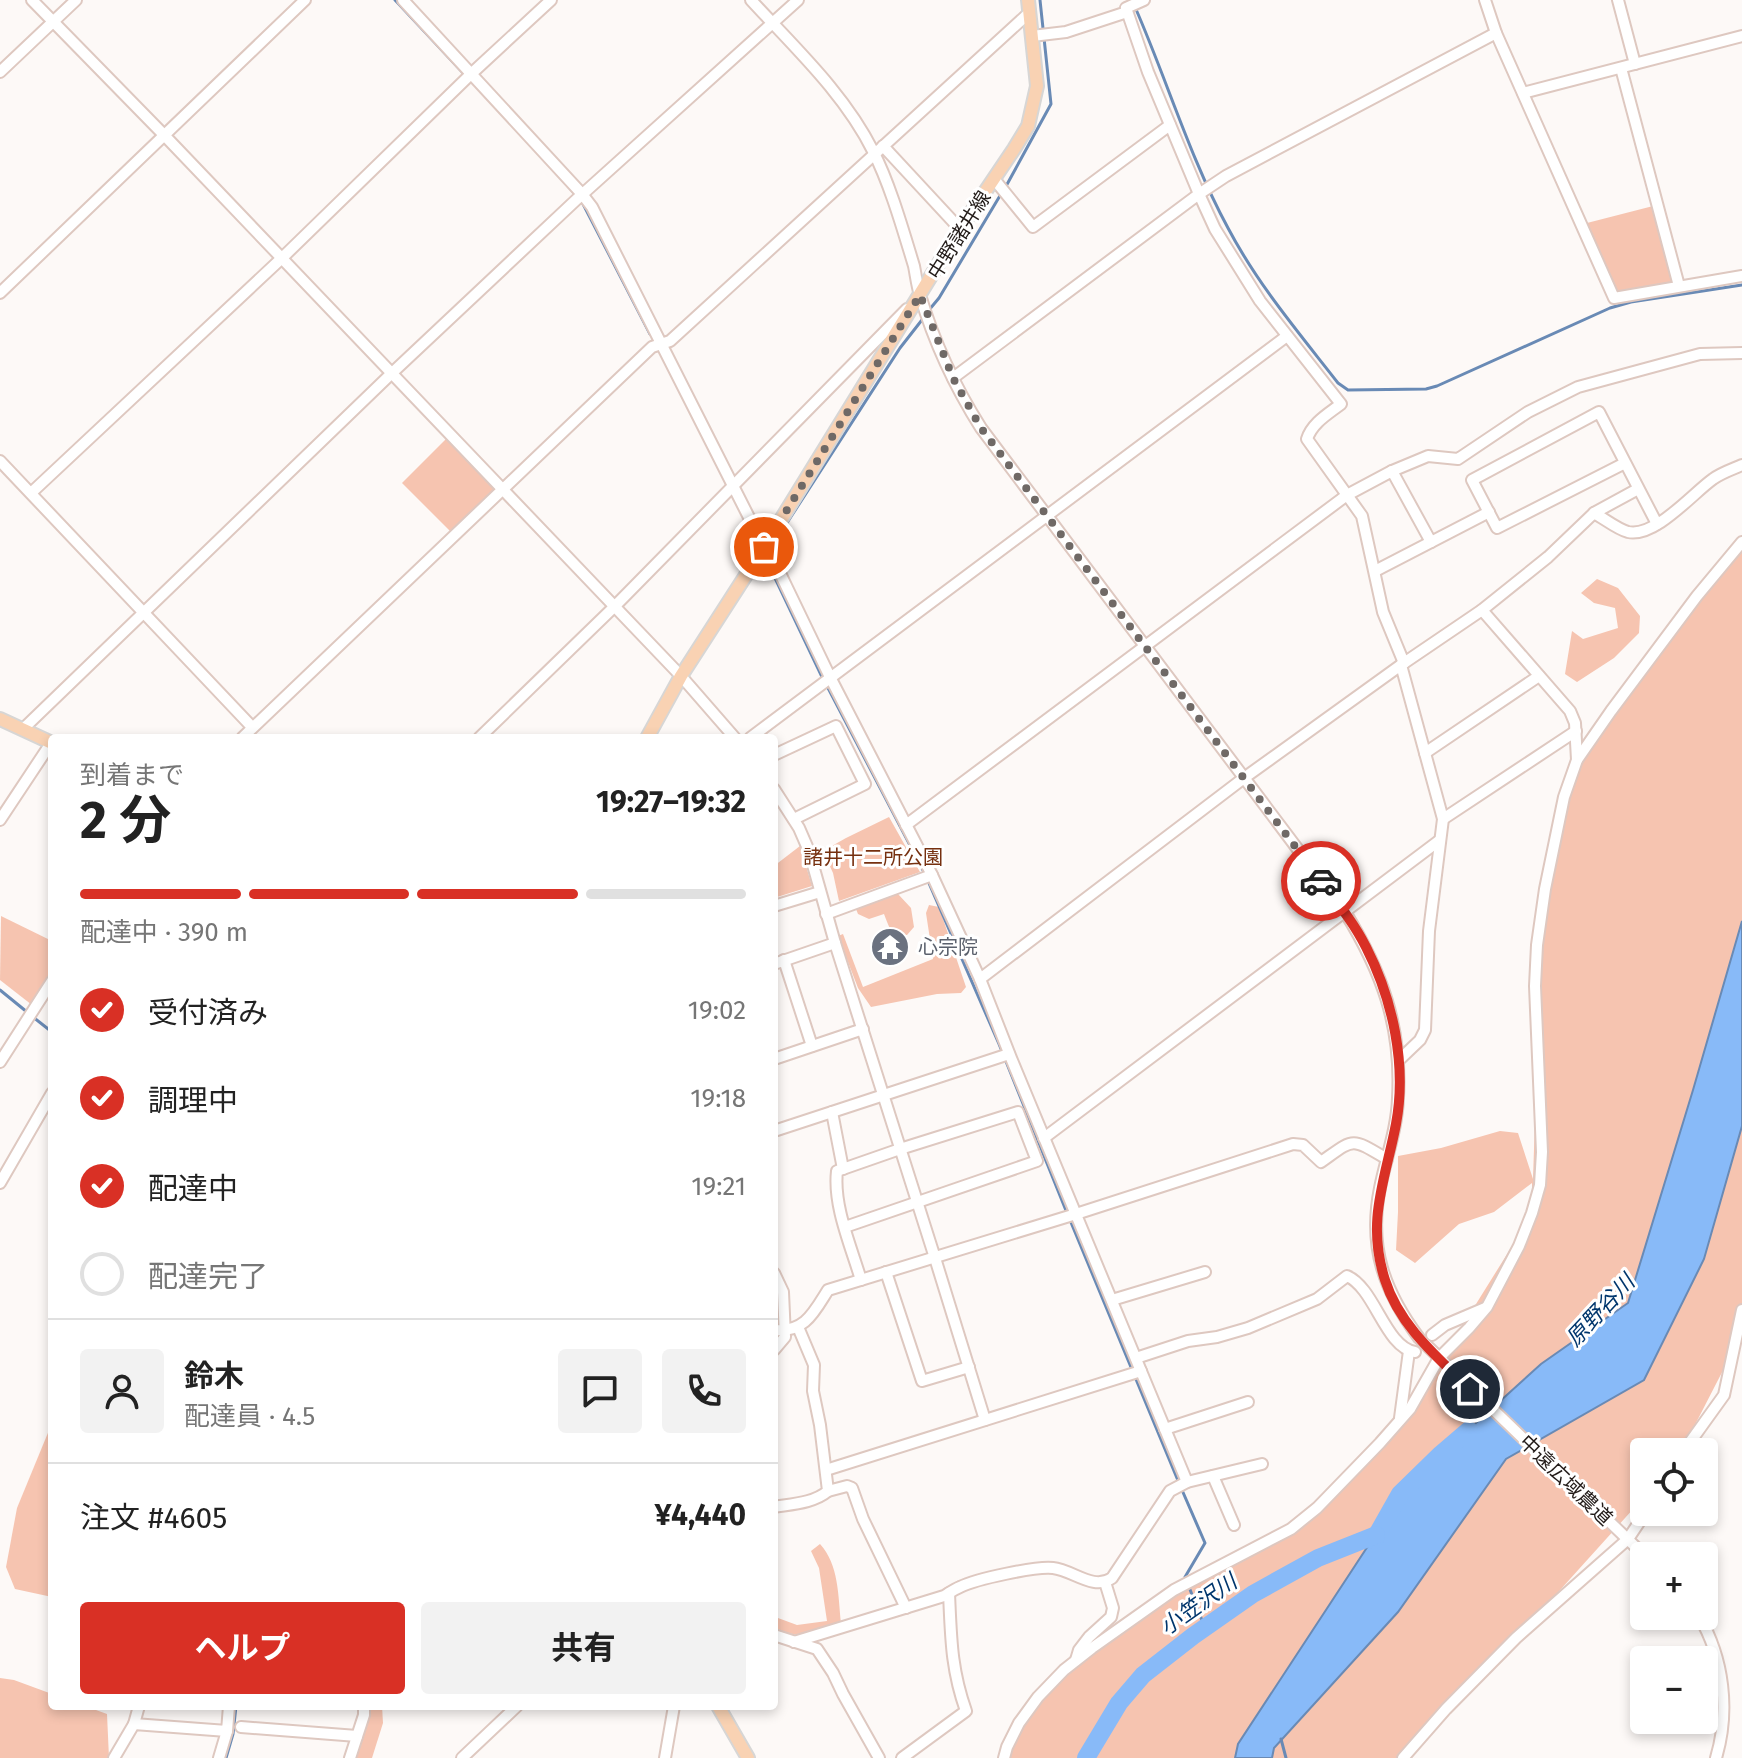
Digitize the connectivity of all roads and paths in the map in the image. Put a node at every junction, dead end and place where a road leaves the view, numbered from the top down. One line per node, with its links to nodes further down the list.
1 (32, 0): 13 (street)
2 (76, 0): 13 (street)
3 (305, 0): 24 (street)
4 (403, 0): 21 (street)
5 (551, 0): 21 (street)
6 (751, 0): 14 (street)
7 (798, 0): 14 (street)
8 (1144, 0): 12 (street)
9 (1485, 0): 15 (street)
10 (1618, 0): 18 (street)
11 (1029, 6): 16 (main road, 中野諸井線); 25 (street)
12 (1127, 12): 16 (street); 23 (street)
13 (53, 22): 20 (street); 24 (street)
14 (773, 23): 25 (street); 28 (street)
15 (1496, 33): 22 (street); 27 (street)
16 (1032, 36): 26 (main road, 中野諸井線)
17 (1742, 36): 18 (street)
18 (1635, 64): 19 (street)
19 (1621, 68): 22 (street); 32 (street)
20 (0, 72)
21 (471, 74): 28 (street); 30 (street)
22 (1523, 93): 32 (street)
23 (1170, 125): 26 (street); 27 (street)
24 (165, 136): 30 (street); 33 (street)
25 (879, 150): 29 (street); 34 (street, 中遠広域農道); 36 (street)
26 (994, 179): 29 (main road, 中野諸井線)
27 (1199, 194): 35 (street); 39 (street)
28 (579, 197): 36 (street); 38 (street)
29 (960, 229): 34 (main road, 中野諸井線)
30 (282, 258): 38 (street); 47 (street)
31 (1742, 276): 32 (street)
32 (1679, 286)
33 (0, 293)
34 (920, 295): 39 (street, 中遠広域農道); 44 (street); 55 (main road, 中野諸井線)
35 (1287, 336): 48 (street); 51 (street)
36 (656, 346): 44 (street); 46 (street)
37 (1742, 353): 43 (street)
38 (392, 373): 46 (street); 59 (street)
39 (953, 378): 51 (street, 中遠広域農道)
40 (0, 461): 47 (street)
41 (1625, 463): 45 (street); 49 (street); 49 (street)
42 (1742, 465): 52 (street)
43 (1392, 471): 48 (street); 53 (street)
44 (733, 486): 55 (street); 57 (street)
45 (1638, 489): 50 (street); 52 (street)
46 (502, 490): 57 (street); 66 (street)
47 (31, 493): 59 (street)
48 (1347, 495): 56 (street); 60 (street)
49 (1489, 512): 53 (street)
50 (1594, 513): 52 (street); 58 (street)
51 (1047, 516): 60 (street, 中遠広域農道); 64 (street)
52 (1657, 524)
53 (1431, 542): 56 (street)
54 (1742, 542): 78 (street)
55 (765, 545): 62 (main road, 中野諸井線); 64 (street)
56 (1375, 571): 61 (street)
57 (614, 607): 62 (street); 70 (street)
58 (1482, 610): 61 (street); 63 (street)
59 (144, 612): 66 (street); 67 (street)
60 (1146, 646): 79 (street, 中遠広域農道); 84 (street)
61 (1402, 664): 77 (street); 79 (street)
62 (681, 676): 71 (main road, 中野諸井線); 72 (street)
63 (1539, 676): 68 (street); 77 (street)
64 (830, 677): 73 (street); 84 (street)
65 (0, 719): 67 (main road)
66 (252, 727): 69 (street)
67 (23, 729): 74 (main road)
68 (1576, 731): 78 (street); 82 (street)
69 (246, 734)
70 (483, 734)
71 (649, 734)
72 (732, 734)
73 (755, 734)
74 (48, 742)
75 (48, 748): 83 (street)
76 (778, 753): 81 (street)
77 (1425, 753): 82 (street)
78 (1577, 760): 119 (street)
79 (1244, 778): 89 (street, 中遠広域農道); 93 (street)
80 (778, 795): 81 (street)
81 (794, 819): 87 (street)
82 (1443, 819): 85 (street)
83 (0, 820)
84 (906, 825): 86 (street)
85 (1440, 840): 89 (street); 99 (street)
86 (932, 875): 90 (street); 93 (street)
87 (820, 892): 88 (street); 90 (street)
88 (778, 905)
89 (1345, 912): 99 (street, 中遠広域農道); 105 (street)
90 (826, 914): 91 (street)
91 (835, 943): 92 (street); 95 (street)
92 (779, 962): 96 (street)
93 (980, 979): 97 (street)
94 (48, 987): 100 (street)
95 (863, 1029): 96 (street); 101 (street)
96 (812, 1046): 98 (street)
97 (1009, 1054): 101 (street); 105 (street)
98 (778, 1058)
99 (1398, 1061): 107 (street, 中遠広域農道)
100 (0, 1062)
101 (883, 1095): 103 (street); 106 (street)
102 (48, 1100): 109 (street)
103 (832, 1112): 104 (street); 108 (street)
104 (778, 1130)
105 (1044, 1138): 111 (street)
106 (900, 1149): 108 (street); 110 (street); 110 (street)
107 (1387, 1159): 111 (street); 126 (street, 中遠広域農道)
108 (843, 1169): 112 (street)
109 (0, 1183)
110 (918, 1203): 112 (street); 113 (street)
111 (1076, 1214): 113 (street); 118 (street)
112 (845, 1227): 116 (street)
113 (935, 1258): 114 (street); 127 (street)
114 (886, 1272): 116 (street); 127 (street)
115 (1205, 1272): 118 (street)
116 (861, 1280): 121 (street)
117 (778, 1281): 122 (street)
118 (1112, 1300): 125 (street)
119 (1487, 1307): 123 (street); 126 (street)
120 (1742, 1310): 133 (street)
121 (798, 1327): 122 (street); 135 (street)
122 (779, 1330): 124 (street)
123 (1432, 1335)
124 (778, 1345)
125 (1136, 1358): 128 (street); 131 (street)
126 (1439, 1358): 131 (street); 142 (street, 中遠広域農道)
127 (969, 1367): 130 (street)
128 (1141, 1371): 130 (street); 132 (street)
129 (1248, 1402): 132 (street)
130 (985, 1420): 135 (street)
131 (1399, 1420): 150 (street)
132 (1165, 1429): 137 (street)
133 (1693, 1438)
134 (1262, 1464): 136 (street)
135 (826, 1470): 138 (street)
136 (1213, 1476): 137 (street); 140 (street)
137 (1186, 1483): 144 (street)
138 (828, 1491): 139 (street); 146 (street)
139 (778, 1506)
140 (1234, 1525)
141 (1633, 1526): 142 (street)
142 (1624, 1535): 143 (street, 中遠広域農道); 170 (street)
143 (1631, 1542)
144 (1105, 1582): 145 (street); 150 (street)
145 (949, 1593): 146 (street); 168 (street)
146 (906, 1608): 149 (street)
147 (1705, 1630): 171 (street)
148 (778, 1636): 149 (street)
149 (794, 1642): 167 (street)
150 (1076, 1660): 169 (street)
151 (138, 1710): 157 (street)
152 (229, 1710): 159 (street)
153 (364, 1710): 160 (street)
154 (513, 1710): 164 (street)
155 (673, 1710): 165 (street)
156 (720, 1710): 166 (main road)
157 (134, 1724): 159 (street); 161 (street)
158 (241, 1727): 160 (street)
159 (227, 1731): 162 (street)
160 (357, 1736): 163 (street)
161 (114, 1758)
162 (219, 1758)
163 (350, 1758)
164 (462, 1758)
165 (665, 1758)
166 (748, 1758)
167 (879, 1758)
168 (902, 1758)
169 (1004, 1758)
170 (1403, 1758)
171 (1716, 1758)

